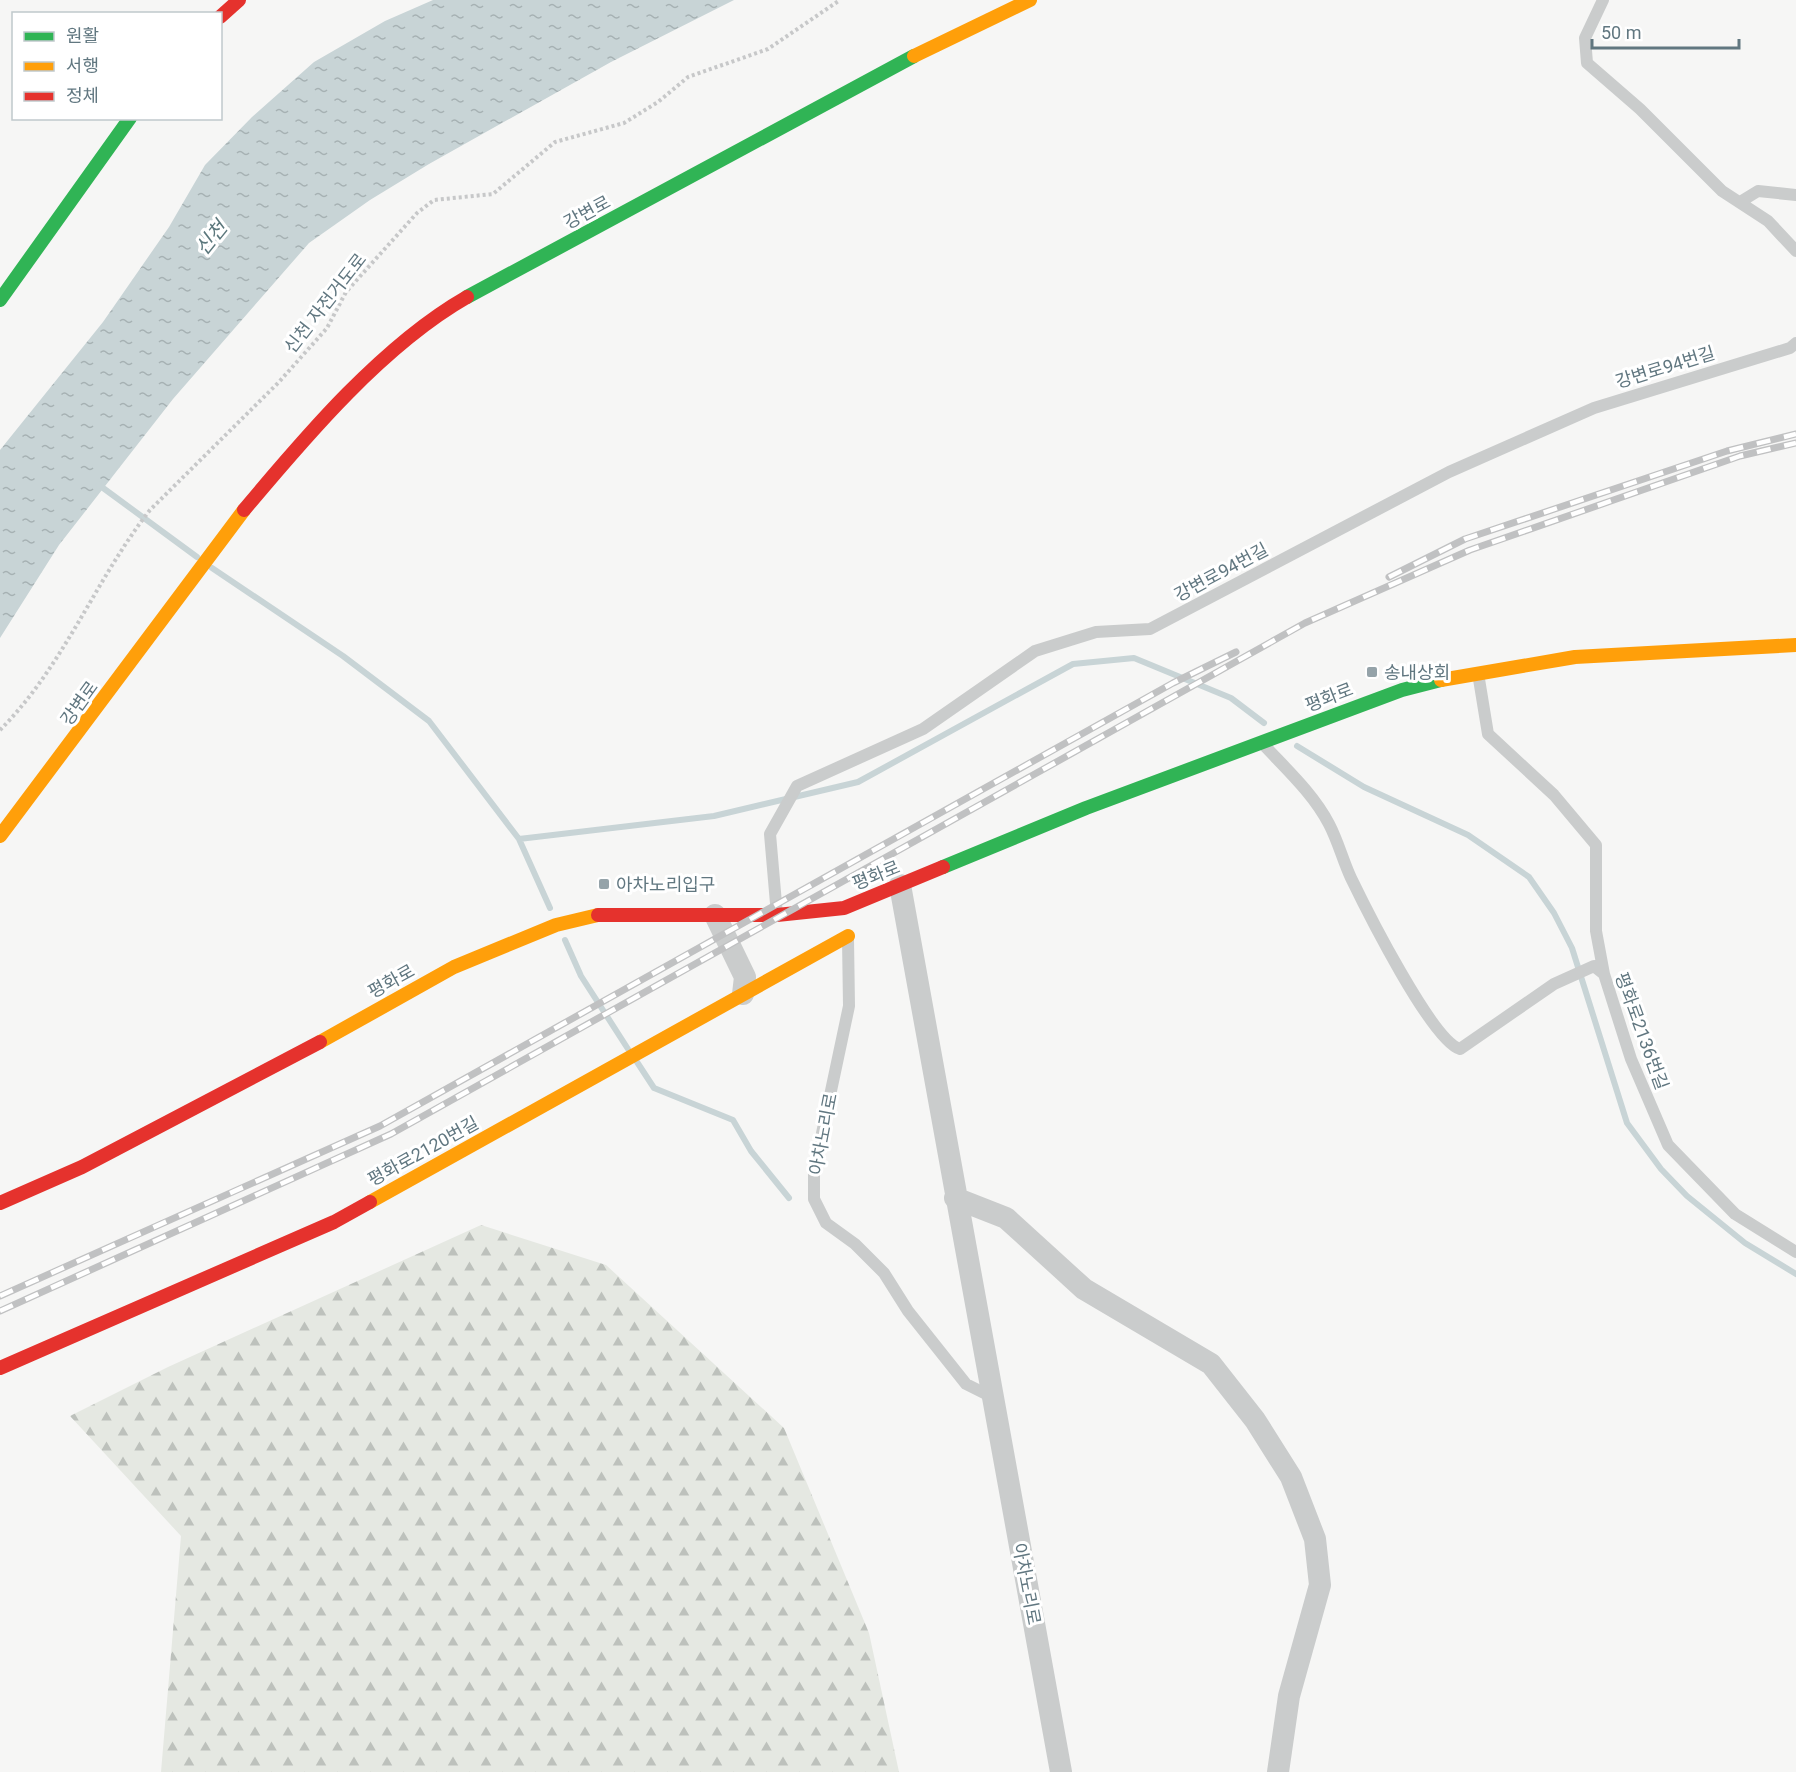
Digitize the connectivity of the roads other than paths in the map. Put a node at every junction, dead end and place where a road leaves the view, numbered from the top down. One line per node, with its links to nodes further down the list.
1 (239, 0): 4 (main road)
2 (1030, 0): 14 (main road, 강변로)
3 (1603, 0): 7 (lane)
4 (222, 15)
5 (129, 120): 9 (main road)
6 (1796, 195): 7 (lane)
7 (1740, 202): 8 (lane)
8 (1796, 251)
9 (0, 300)
10 (1796, 343): 17 (lane, 강변로94번길)
11 (1796, 645): 12 (main road, 평화로)
12 (1478, 672): 13 (main road, 평화로); 19 (lane)
13 (1262, 742): 15 (main road, 평화로); 19 (lane, 평화로2136번길)
14 (0, 836)
15 (900, 885): 18 (main road, 평화로); 21 (street, 아차노리로)
16 (715, 915): 17 (main road, 평화로); 20 (street); 22 (main road, 평화로)
17 (777, 915): 18 (main road, 평화로)
18 (846, 922): 20 (main road, 평화로2120번길); 25 (lane, 아차노리로)
19 (1604, 974): 23 (lane, 평화로2136번길)
20 (743, 994): 24 (main road, 평화로2120번길)
21 (955, 1198): 25 (street, 아차노리로); 27 (street)
22 (0, 1203)
23 (1796, 1252)
24 (0, 1368)
25 (992, 1397): 26 (street, 아차노리로)
26 (1061, 1772)
27 (1278, 1772)

